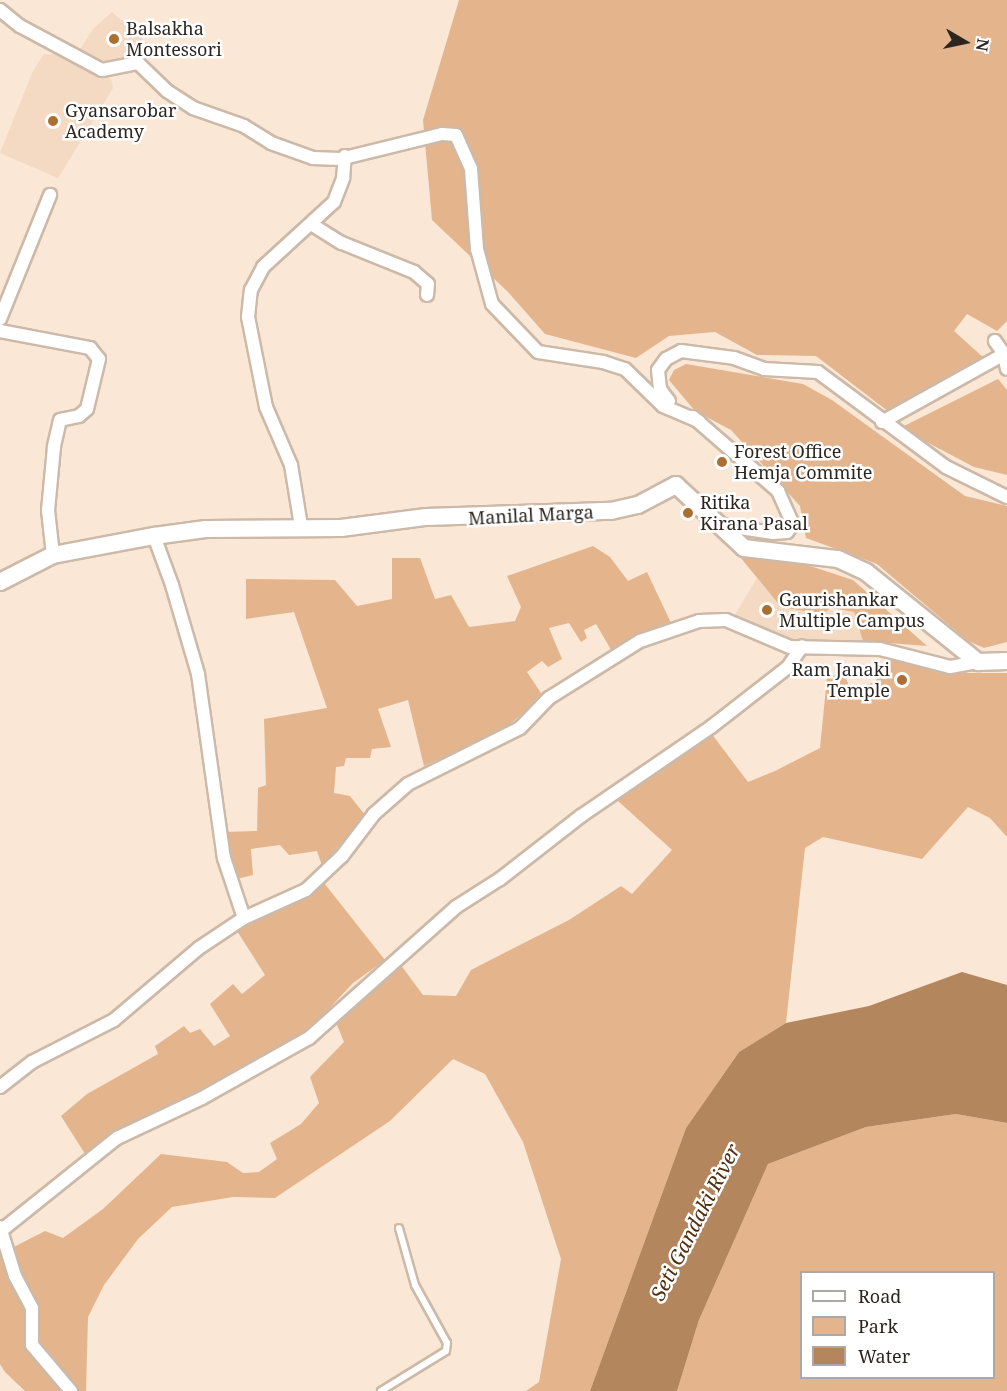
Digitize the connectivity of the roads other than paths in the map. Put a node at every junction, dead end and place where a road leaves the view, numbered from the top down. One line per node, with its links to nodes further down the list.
1 (0, 10): 2 (street)
2 (345, 156): 4 (street); 11 (street)
3 (50, 195): 6 (street)
4 (311, 225): 5 (street); 15 (street)
5 (427, 295)
6 (0, 319)
7 (0, 331): 17 (street)
8 (995, 341): 9 (street)
9 (1004, 354): 10 (street); 12 (street)
10 (1007, 369)
11 (699, 421): 12 (street); 14 (street)
12 (882, 422): 13 (street)
13 (1007, 497)
14 (714, 524): 15 (street, Manilal Marga); 21 (street, Manilal Marga)
15 (301, 526): 16 (street, Manilal Marga)
16 (154, 536): 17 (street, Manilal Marga); 22 (street)
17 (53, 555): 18 (street, Manilal Marga)
18 (0, 582)
19 (802, 646): 21 (street); 22 (street); 25 (street)
20 (1007, 661): 21 (street)
21 (978, 662)
22 (244, 918): 23 (street)
23 (0, 1087)
24 (399, 1228): 27 (lane)
25 (1, 1229): 26 (street)
26 (72, 1391)
27 (381, 1391)

